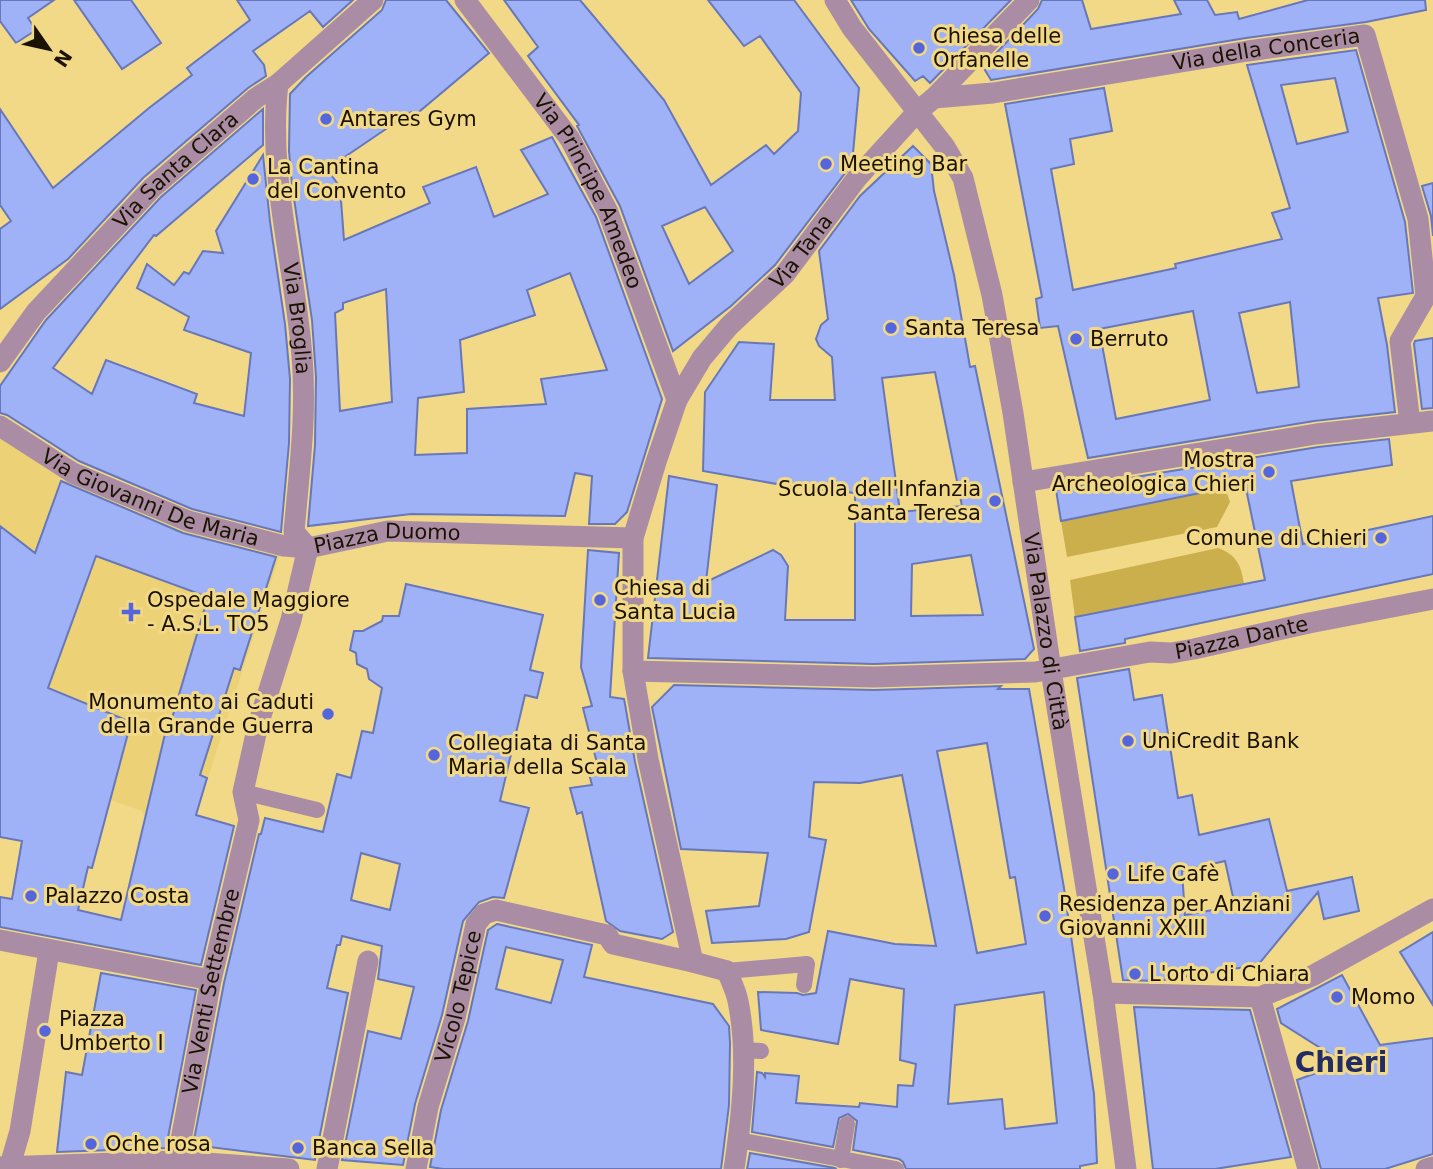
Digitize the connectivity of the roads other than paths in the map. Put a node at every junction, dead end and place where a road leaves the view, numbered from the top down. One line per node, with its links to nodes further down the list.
1 (373, 0): 5 (street, Via Santa Clara)
2 (465, 0): 8 (street, Via Principe Amedeo)
3 (835, 0): 6 (street, Via Palazzo di Città)
4 (1029, 0): 6 (street, Via Tana)
5 (278, 84): 7 (street, Via Santa Clara); 14 (street, Via Broglia)
6 (926, 105): 8 (street, Via Tana); 10 (street, Via della Conceria); 12 (street, Via Palazzo di Città)
7 (0, 362)
8 (677, 400): 13 (street, Via Tana)
9 (1433, 421): 10 (street)
10 (1410, 423): 12 (street)
11 (0, 426): 14 (street, Via Giovanni De Maria)
12 (1023, 482): 16 (street, Via Palazzo di Città)
13 (634, 538): 14 (street, Piazza Duomo); 17 (street, Via Tana)
14 (308, 548): 18 (street, Piazza Duomo)
15 (1433, 599): 16 (street, Piazza Dante)
16 (1051, 669): 17 (street, Piazza Dante); 29 (street, Via Palazzo di Città)
17 (633, 671): 25 (street, Via Tana)
18 (243, 792): 19 (lane); 20 (street, Piazza Duomo)
19 (317, 810)
20 (249, 820): 27 (street, Via Venti Settembre)
21 (1433, 909): 30 (street)
22 (0, 940): 23 (street)
23 (50, 951): 27 (street); 35 (street)
24 (368, 961): 39 (street)
25 (693, 962): 26 (street, Vicolo Tepice); 40 (street, Vicolo Tepice)
26 (727, 971): 28 (lane); 32 (street)
27 (211, 980): 34 (street, Via Venti Settembre)
28 (804, 985)
29 (1103, 993): 30 (street); 43 (street, Via Palazzo di Città)
30 (1260, 997): 44 (street)
31 (847, 1125): 33 (lane)
32 (738, 1140): 33 (lane); 41 (street)
33 (841, 1160): 42 (lane)
34 (170, 1164): 35 (street); 37 (street)
35 (7, 1167)
36 (1433, 1167): 45 (street)
37 (253, 1168): 38 (street)
38 (289, 1169)
39 (327, 1169)
40 (416, 1169)
41 (734, 1169)
42 (896, 1169)
43 (1126, 1169)
44 (1308, 1169)
45 (1426, 1169)

